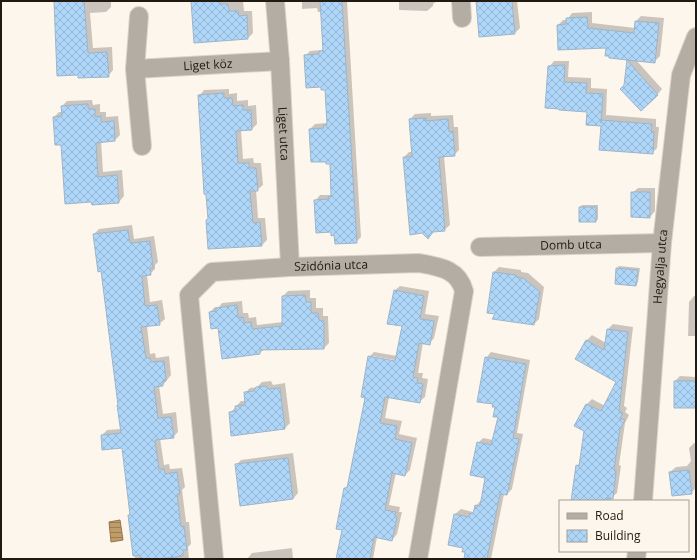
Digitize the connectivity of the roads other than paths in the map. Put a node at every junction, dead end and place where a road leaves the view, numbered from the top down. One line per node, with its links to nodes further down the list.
1 (275, 1): 4 (street, Liget utca)
2 (139, 16): 5 (street)
3 (696, 36): 7 (street, Hegyalja utca)
4 (280, 61): 5 (street, Liget köz); 9 (street, Liget utca)
5 (135, 69): 6 (street)
6 (142, 146)
7 (662, 243): 8 (street, Domb utca); 10 (street, Hegyalja utca)
8 (480, 247)
9 (290, 267): 11 (street, Szidónia utca); 12 (street, Szidónia utca)
10 (643, 500)
11 (214, 559)
12 (418, 559)

